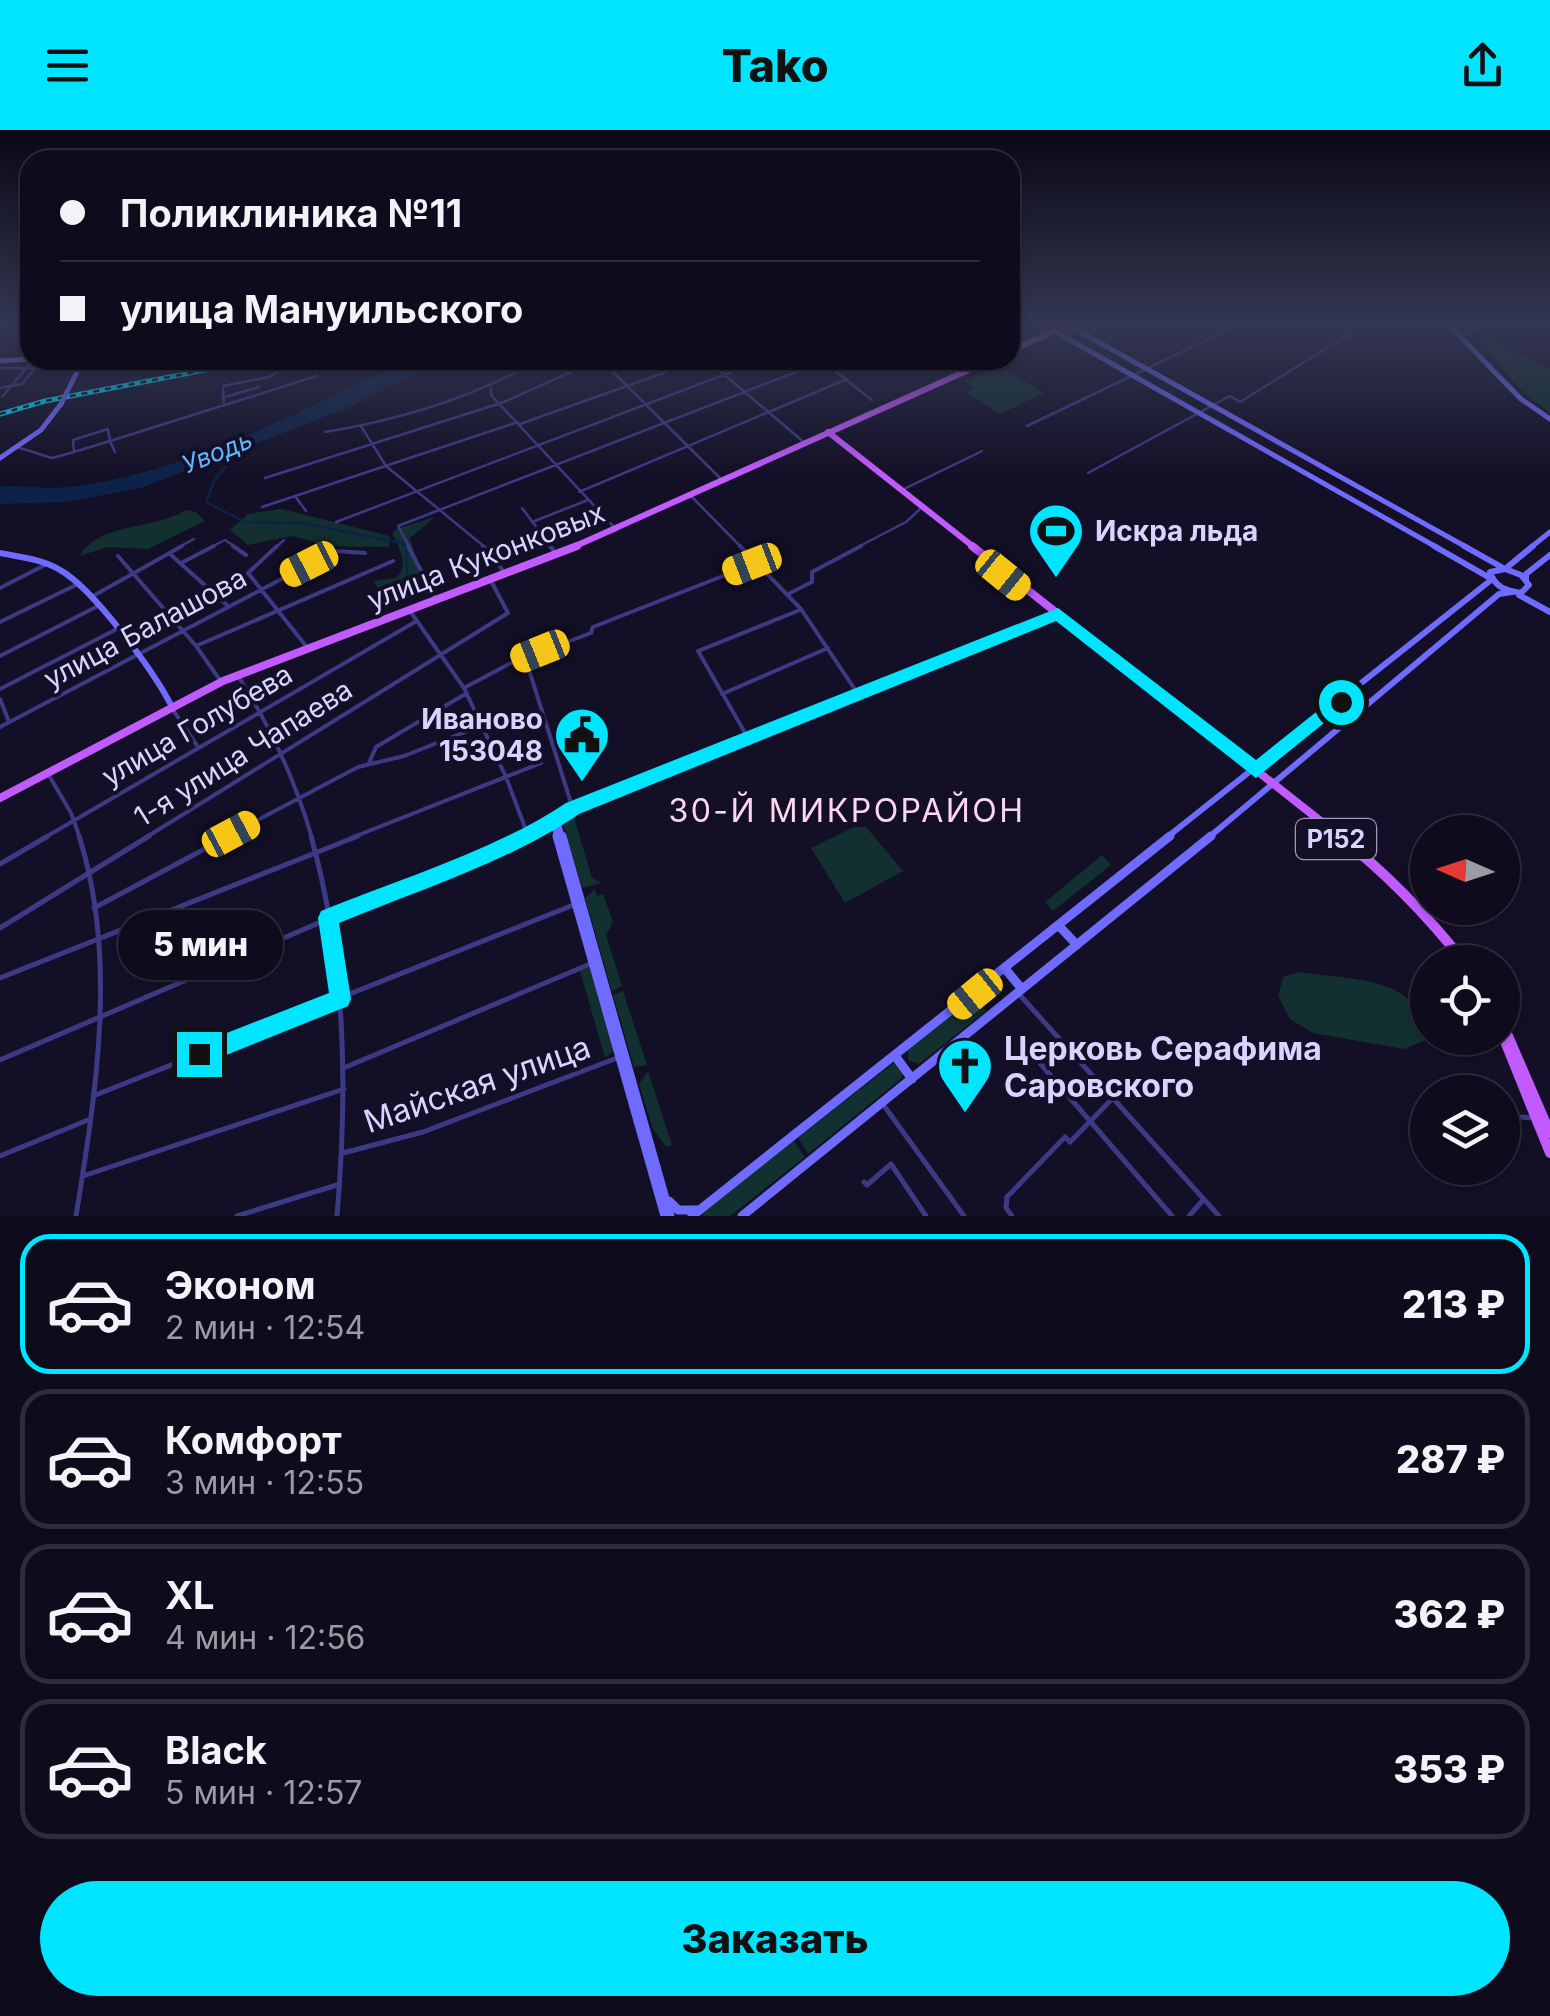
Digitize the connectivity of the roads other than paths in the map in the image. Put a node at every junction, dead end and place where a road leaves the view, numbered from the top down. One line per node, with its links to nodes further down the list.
1 (20, 376): 21 (street)
2 (29, 376): 21 (street)
3 (76, 376): 47 (main road, bridge)
4 (271, 376): 27 (street)
5 (317, 376): 31 (street)
6 (511, 376): 20 (street)
7 (564, 376): 29 (street)
8 (615, 376): 23 (street)
9 (657, 376): 23 (street)
10 (720, 376): 30 (street)
11 (726, 376): 25 (street)
12 (787, 376): 25 (street)
13 (842, 376): 19 (street)
14 (954, 376): 41 (main road, улица Куконковых)
15 (1133, 376): 34 (main road); 39 (street)
16 (1159, 376): 32 (main road)
17 (1283, 376): 32 (street)
18 (1499, 376): 35 (main road)
19 (848, 380): 28 (street); 33 (street)
20 (495, 385): 29 (street); 38 (street)
21 (12, 387): 24 (street); 26 (street)
22 (259, 387): 27 (street)
23 (626, 387): 30 (street); 36 (street)
24 (0, 388)
25 (746, 393): 33 (street); 37 (street)
26 (2, 397)
27 (222, 398): 31 (street)
28 (872, 400)
29 (501, 403): 36 (street); 44 (street)
30 (645, 405): 37 (street); 45 (street)
31 (224, 406): 42 (street)
32 (1212, 406): 34 (street); 87 (main road)
33 (768, 411): 43 (street); 46 (street)
34 (1200, 414): 54 (street); 90 (main road)
35 (1550, 418)
36 (519, 423): 45 (street); 52 (street)
37 (666, 425): 46 (street); 53 (street)
38 (360, 426): 40 (street); 44 (street)
39 (1028, 426)
40 (325, 432)
41 (827, 433): 43 (main road, улица Куконковых); 57 (main road, Р152)
42 (110, 441): 49 (street); 49 (street); 50 (street)
43 (805, 443): 56 (main road, улица Куконковых); 60 (main road, улица Куконковых)
44 (371, 444): 52 (street); 55 (street)
45 (539, 446): 53 (street); 58 (street)
46 (688, 446): 56 (street); 59 (street)
47 (17, 447): 49 (street); 51 (main road)
48 (982, 451): 57 (street)
49 (74, 452)
50 (115, 452)
51 (0, 458)
52 (386, 466): 58 (street); 61 (street)
53 (558, 466): 59 (street); 67 (street)
54 (1088, 473)
55 (265, 478)
56 (722, 480): 60 (main road, улица Куконковых)
57 (901, 491): 65 (main road, Р152)
58 (416, 492): 67 (street); 68 (street)
59 (579, 492): 62 (street)
60 (690, 495): 70 (main road, улица Куконковых); 84 (street)
61 (295, 496): 63 (street); 66 (street)
62 (588, 500): 69 (street); 70 (street)
63 (262, 507)
64 (522, 508): 69 (street)
65 (922, 508): 97 (street); 106 (main road, Р152)
66 (306, 511)
67 (439, 511): 74 (street); 99 (street)
68 (336, 522)
69 (532, 522): 78 (street)
70 (616, 529): 78 (main road, улица Куконковых); 91 (main road, улица Куконковых)
71 (1550, 532): 87 (main road)
72 (194, 539): 76 (street)
73 (284, 540): 95 (street)
74 (486, 551): 86 (street); 89 (street)
75 (0, 553): 85 (main road)
76 (170, 554): 83 (street); 88 (street)
77 (365, 554): 95 (street, улица Балашова)
78 (556, 554): 89 (main road, улица Куконковых)
79 (246, 555): 83 (street)
80 (1550, 555): 93 (main road)
81 (118, 556): 88 (street)
82 (393, 560): 103 (street)
83 (182, 562): 100 (street)
84 (756, 563): 97 (street); 121 (street)
85 (46, 564): 92 (main road); 94 (street)
86 (457, 564)
87 (1505, 569): 90 (main road); 93 (main road)
88 (133, 574): 98 (street); 110 (street)
89 (505, 574): 99 (main road, улица Куконковых)
90 (1491, 579): 96 (main road); 125 (main road)
91 (491, 581): 105 (main road, улица Куконковых); 114 (street, 1-я улица Чапаева)
92 (78, 584): 98 (main road); 107 (street)
93 (1528, 585): 96 (main road); 104 (main road)
94 (0, 588)
95 (262, 589): 100 (street, улица Балашова); 103 (street)
96 (1513, 593): 104 (main road); 128 (main road)
97 (788, 594): 102 (street)
98 (89, 599): 101 (main road)
99 (436, 599): 112 (main road, улица Куконковых)
100 (228, 606): 110 (street, улица Балашова)
101 (96, 607): 109 (main road); 115 (street)
102 (801, 609): 113 (street); 122 (street)
103 (276, 610): 111 (street); 112 (street)
104 (1550, 610)
105 (410, 611): 108 (street); 118 (main road, улица Куконковых)
106 (1056, 615): 123 (main road); 138 (main road, Р152)
107 (0, 622)
108 (415, 622): 114 (street); 127 (street, улица Голубева)
109 (115, 630): 116 (main road); 120 (street)
110 (181, 632): 111 (street); 116 (street, улица Балашова)
111 (196, 646): 119 (street)
112 (306, 646): 119 (main road, улица Куконковых)
113 (828, 648): 122 (street); 123 (street)
114 (440, 655): 121 (street); 134 (street, 1-я улица Чапаева)
115 (0, 656)
116 (136, 656): 126 (main road); 129 (street, улица Балашова)
117 (530, 673): 143 (street)
118 (237, 675): 126 (main road, улица Куконковых); 127 (street)
119 (220, 680): 126 (main road, улица Куконковых)
120 (0, 689)
121 (465, 690): 130 (street); 135 (street)
122 (722, 694): 132 (street)
123 (858, 694): 132 (main road)
124 (0, 699): 129 (street)
125 (1341, 702): 128 (main road); 138 (main road)
126 (173, 706): 133 (street); 137 (main road, улица Куконковых); 137 (main road, улица Куконковых)
127 (260, 711): 133 (street, улица Голубева); 134 (street)
128 (1358, 714): 140 (main road)
129 (9, 722): 131 (street, улица Балашова)
130 (483, 725): 135 (street); 139 (street)
131 (0, 727)
132 (748, 738): 143 (main road)
133 (198, 747): 144 (street, улица Голубева)
134 (282, 751): 142 (street); 149 (street, 1-я улица Чапаева)
135 (369, 763): 142 (street)
136 (541, 763): 139 (street)
137 (46, 771): 141 (main road, улица Куконковых); 144 (street)
138 (1255, 772): 140 (main road, Р152); 153 (main road)
139 (506, 776): 146 (street); 147 (street)
140 (1272, 786): 156 (main road); 157 (main road, Р152)
141 (0, 796)
142 (300, 796): 147 (street); 151 (street)
143 (573, 808): 145 (main road)
144 (74, 820): 148 (street, улица Голубева); 149 (street)
145 (555, 821): 146 (street); 150 (main road)
146 (527, 833): 152 (street)
147 (314, 850): 152 (street); 155 (street)
148 (0, 864)
149 (88, 872): 151 (street); 154 (street, 1-я улица Чапаева)
150 (578, 903): 158 (main road); 162 (street)
151 (94, 908): 155 (street)
152 (328, 918): 162 (street); 163 (street)
153 (1060, 927): 156 (main road); 159 (main road)
154 (0, 928)
155 (98, 939): 160 (street); 163 (street)
156 (1077, 945): 161 (main road)
157 (1446, 945)
158 (595, 961): 167 (main road); 170 (street)
159 (1006, 970): 161 (main road); 168 (main road)
160 (0, 978)
161 (1020, 991): 171 (main road); 174 (street)
162 (340, 999): 170 (street); 173 (street)
163 (98, 1018): 169 (street); 173 (street)
164 (1026, 1047): 179 (street)
165 (1512, 1055): 177 (main road)
166 (1516, 1055): 177 (main road)
167 (622, 1056): 181 (street, Майская улица); 187 (main road)
168 (896, 1057): 171 (main road); 189 (main road)
169 (0, 1060)
170 (346, 1067): 172 (street)
171 (912, 1079): 175 (main road)
172 (345, 1089): 181 (street); 184 (street)
173 (93, 1096): 178 (street)
174 (1113, 1098): 179 (street); 188 (street)
175 (882, 1103): 194 (main road); 196 (street)
176 (1520, 1116): 177 (street)
177 (1544, 1119): 180 (main road); 182 (main road)
178 (90, 1120): 183 (street); 184 (street)
179 (1091, 1122): 197 (street); 198 (street)
180 (1550, 1133)
181 (343, 1154): 186 (street)
182 (1550, 1154)
183 (0, 1156)
184 (83, 1176): 190 (street)
185 (864, 1182): 195 (street)
186 (340, 1184): 191 (street); 192 (street)
187 (663, 1196): 189 (main road); 193 (main road)
188 (1204, 1199): 199 (street); 200 (street)
189 (696, 1213)
190 (76, 1216)
191 (237, 1216)
192 (338, 1216)
193 (668, 1216)
194 (742, 1216)
195 (926, 1216)
196 (964, 1216)
197 (1012, 1216)
198 (1172, 1216)
199 (1189, 1216)
200 (1219, 1216)

